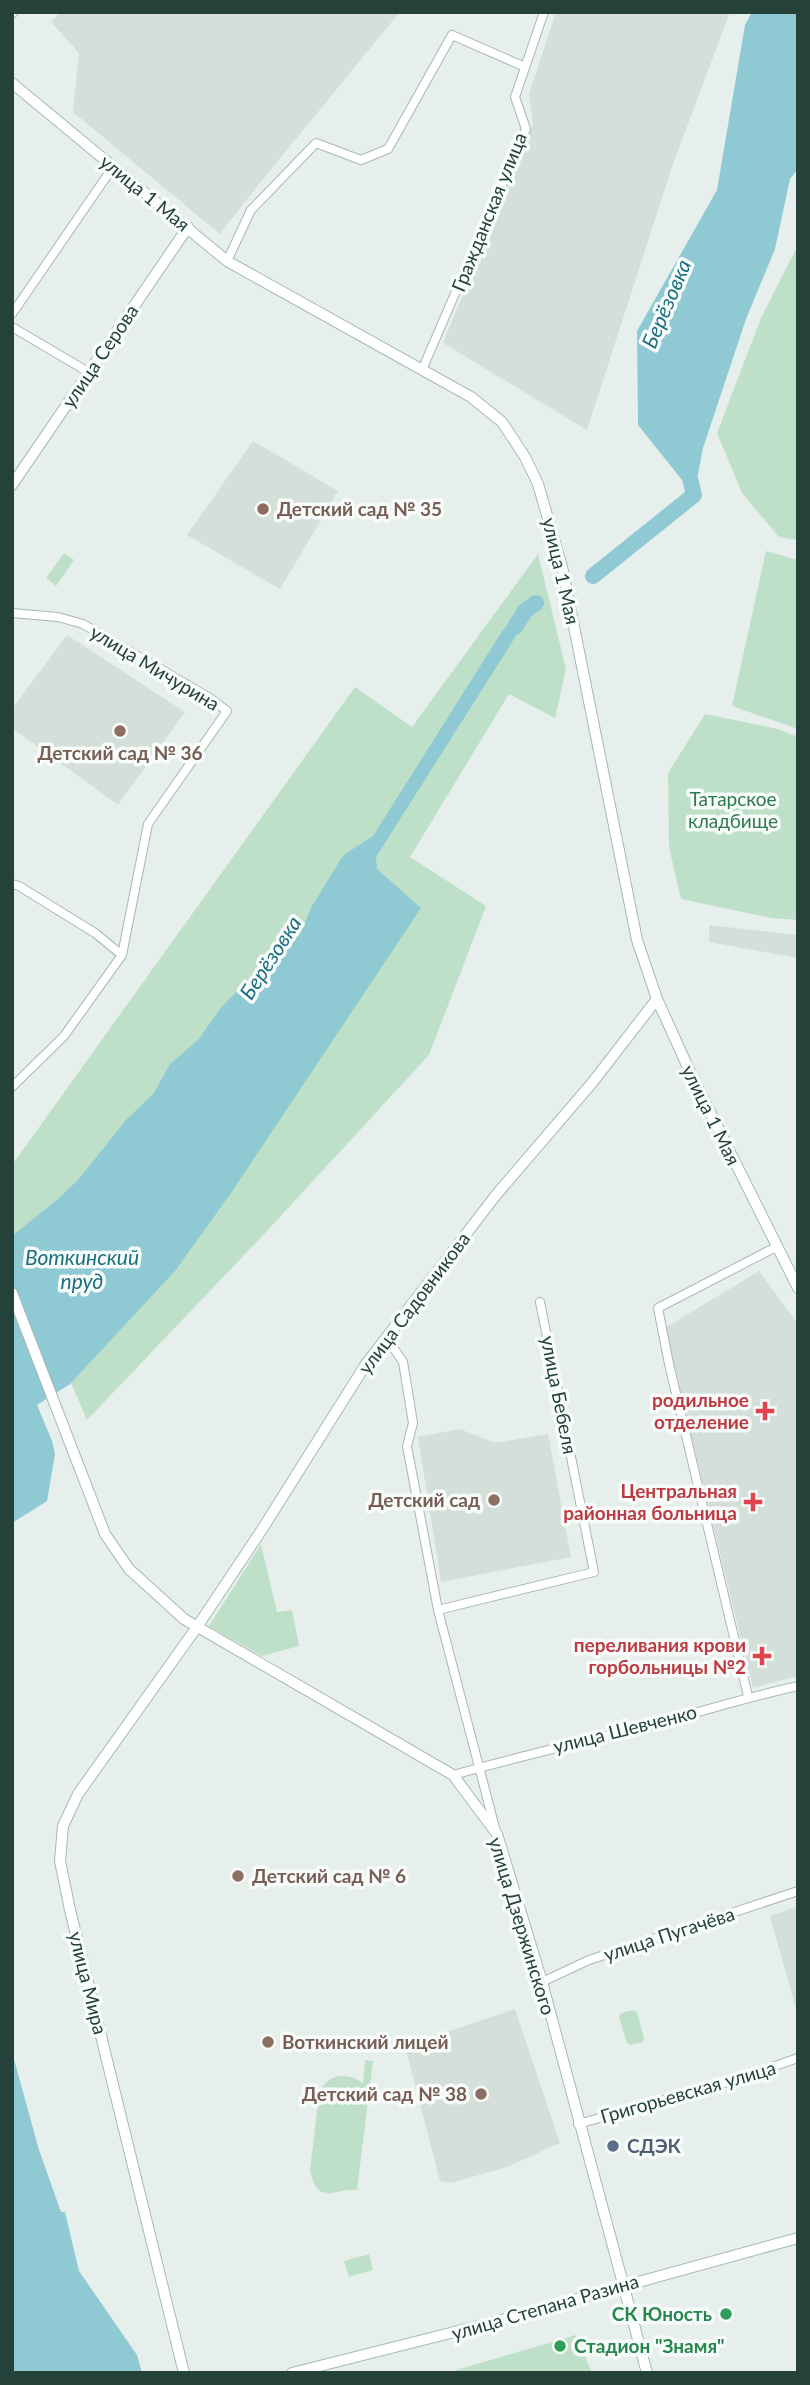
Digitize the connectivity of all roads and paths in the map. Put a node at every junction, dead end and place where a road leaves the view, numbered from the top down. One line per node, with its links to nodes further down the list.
1 (544, 12): 2 (street, Гражданская улица)
2 (525, 67): 6 (street); 9 (street, Гражданская улица)
3 (12, 83): 4 (main road, улица 1 Мая)
4 (113, 167): 5 (main road, улица 1 Мая); 7 (street)
5 (188, 227): 6 (main road, улица 1 Мая); 10 (main road, улица Серова)
6 (227, 261): 9 (main road, улица 1 Мая)
7 (12, 314)
8 (12, 327): 10 (street)
9 (422, 370): 15 (main road, улица 1 Мая)
10 (90, 373): 11 (main road, улица Серова)
11 (12, 485)
12 (12, 613): 14 (street, улица Мичурина)
13 (12, 884): 14 (street)
14 (122, 955): 16 (street)
15 (657, 999): 17 (main road, улица 1 Мая); 21 (main road, улица Садовникова)
16 (12, 1087)
17 (776, 1247): 18 (main road, улица 1 Мая); 25 (street)
18 (798, 1288)
19 (12, 1293): 23 (main road, улица Дзержинского)
20 (540, 1302): 22 (street, улица Бебеля)
21 (386, 1337): 22 (street); 23 (main road, улица Садовникова)
22 (438, 1610): 26 (street)
23 (197, 1627): 27 (main road, улица Дзержинского); 35 (main road, улица Мира)
24 (798, 1686): 25 (street, улица Шевченко)
25 (748, 1696): 26 (street, улица Шевченко)
26 (479, 1768): 27 (street, улица Шевченко); 28 (street)
27 (453, 1775): 28 (main road, улица Дзержинского)
28 (497, 1834): 30 (main road, улица Дзержинского)
29 (798, 1891): 30 (street, улица Пугачёва)
30 (541, 1982): 32 (main road, улица Дзержинского)
31 (798, 2057): 32 (street, Григорьевская улица)
32 (579, 2124): 34 (main road, улица Дзержинского)
33 (798, 2238): 34 (main road, улица Степана Разина)
34 (623, 2285): 36 (main road, улица Степана Разина); 37 (main road, улица Дзержинского)
35 (184, 2373)
36 (292, 2373)
37 (647, 2373)

